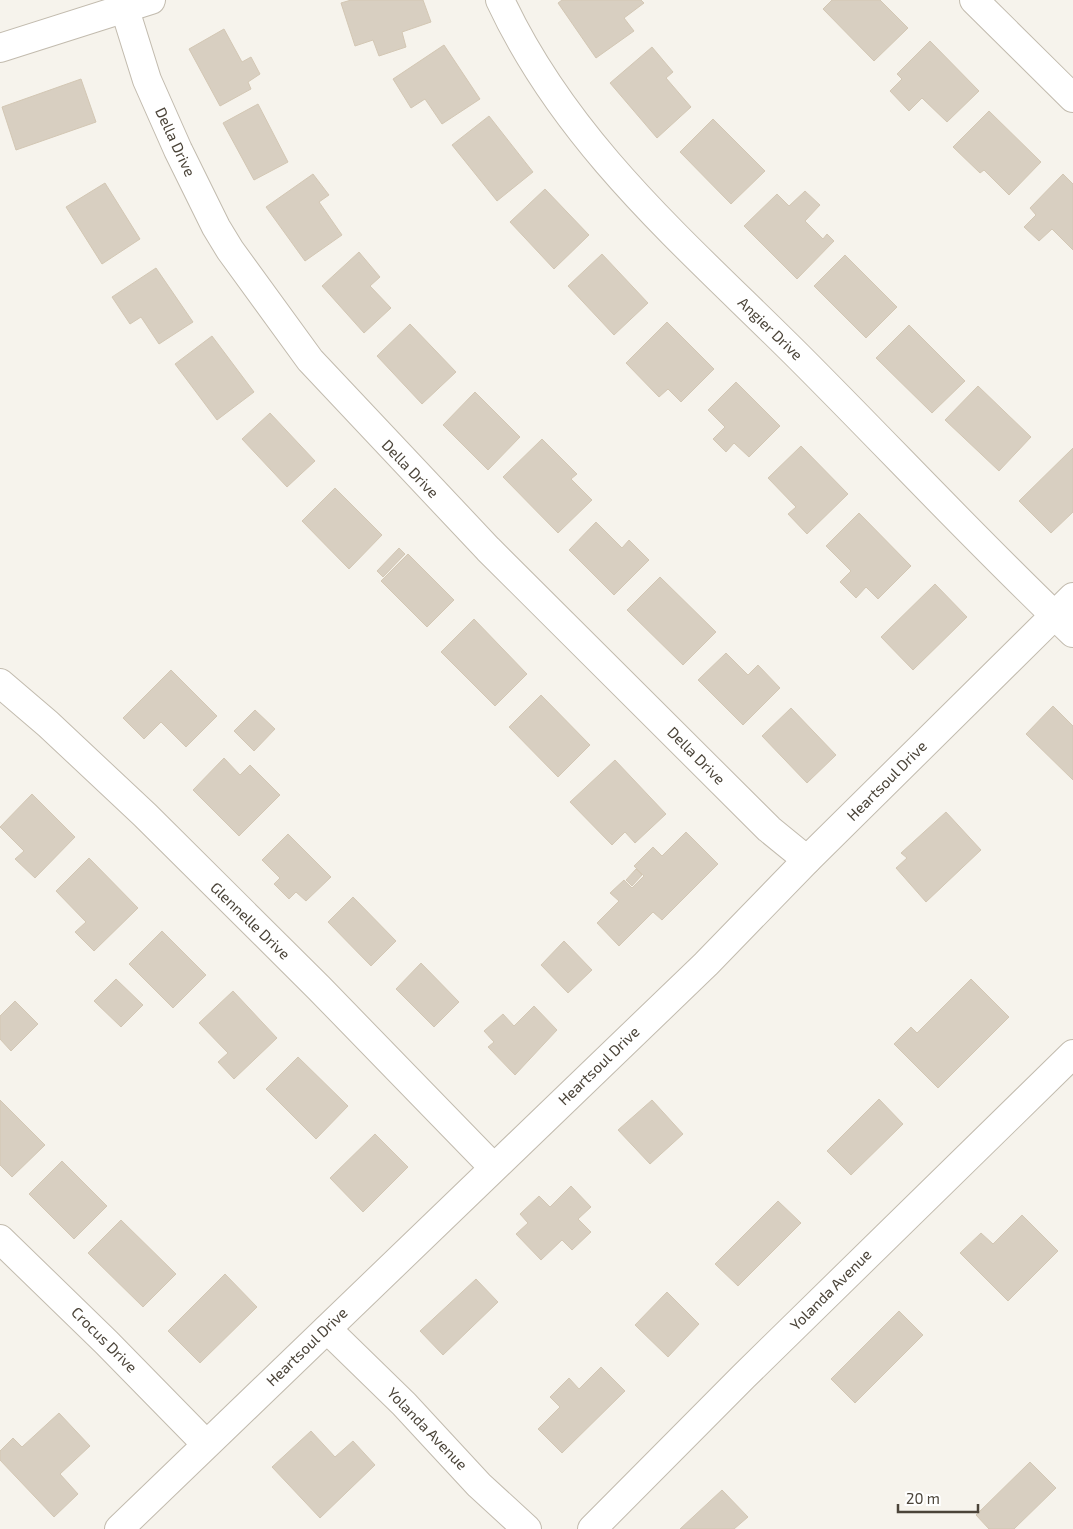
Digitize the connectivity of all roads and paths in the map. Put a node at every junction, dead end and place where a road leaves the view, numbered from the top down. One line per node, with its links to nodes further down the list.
1 (151, 0): 4 (street)
2 (500, 0): 7 (street, Angier Drive)
3 (974, 0): 6 (street)
4 (123, 5): 5 (street); 9 (street, Della Drive)
5 (0, 48)
6 (1073, 98)
7 (1067, 615): 9 (street, Heartsoul Drive)
8 (0, 683): 11 (street, Glennelle Drive)
9 (807, 860): 11 (street, Heartsoul Drive)
10 (1073, 1054): 17 (street, Yolanda Avenue)
11 (493, 1167): 13 (street, Heartsoul Drive)
12 (0, 1239): 14 (street, Crocus Drive)
13 (327, 1329): 14 (street, Heartsoul Drive); 16 (street, Yolanda Avenue)
14 (206, 1443): 15 (street, Heartsoul Drive)
15 (118, 1529)
16 (527, 1529)
17 (592, 1529)

